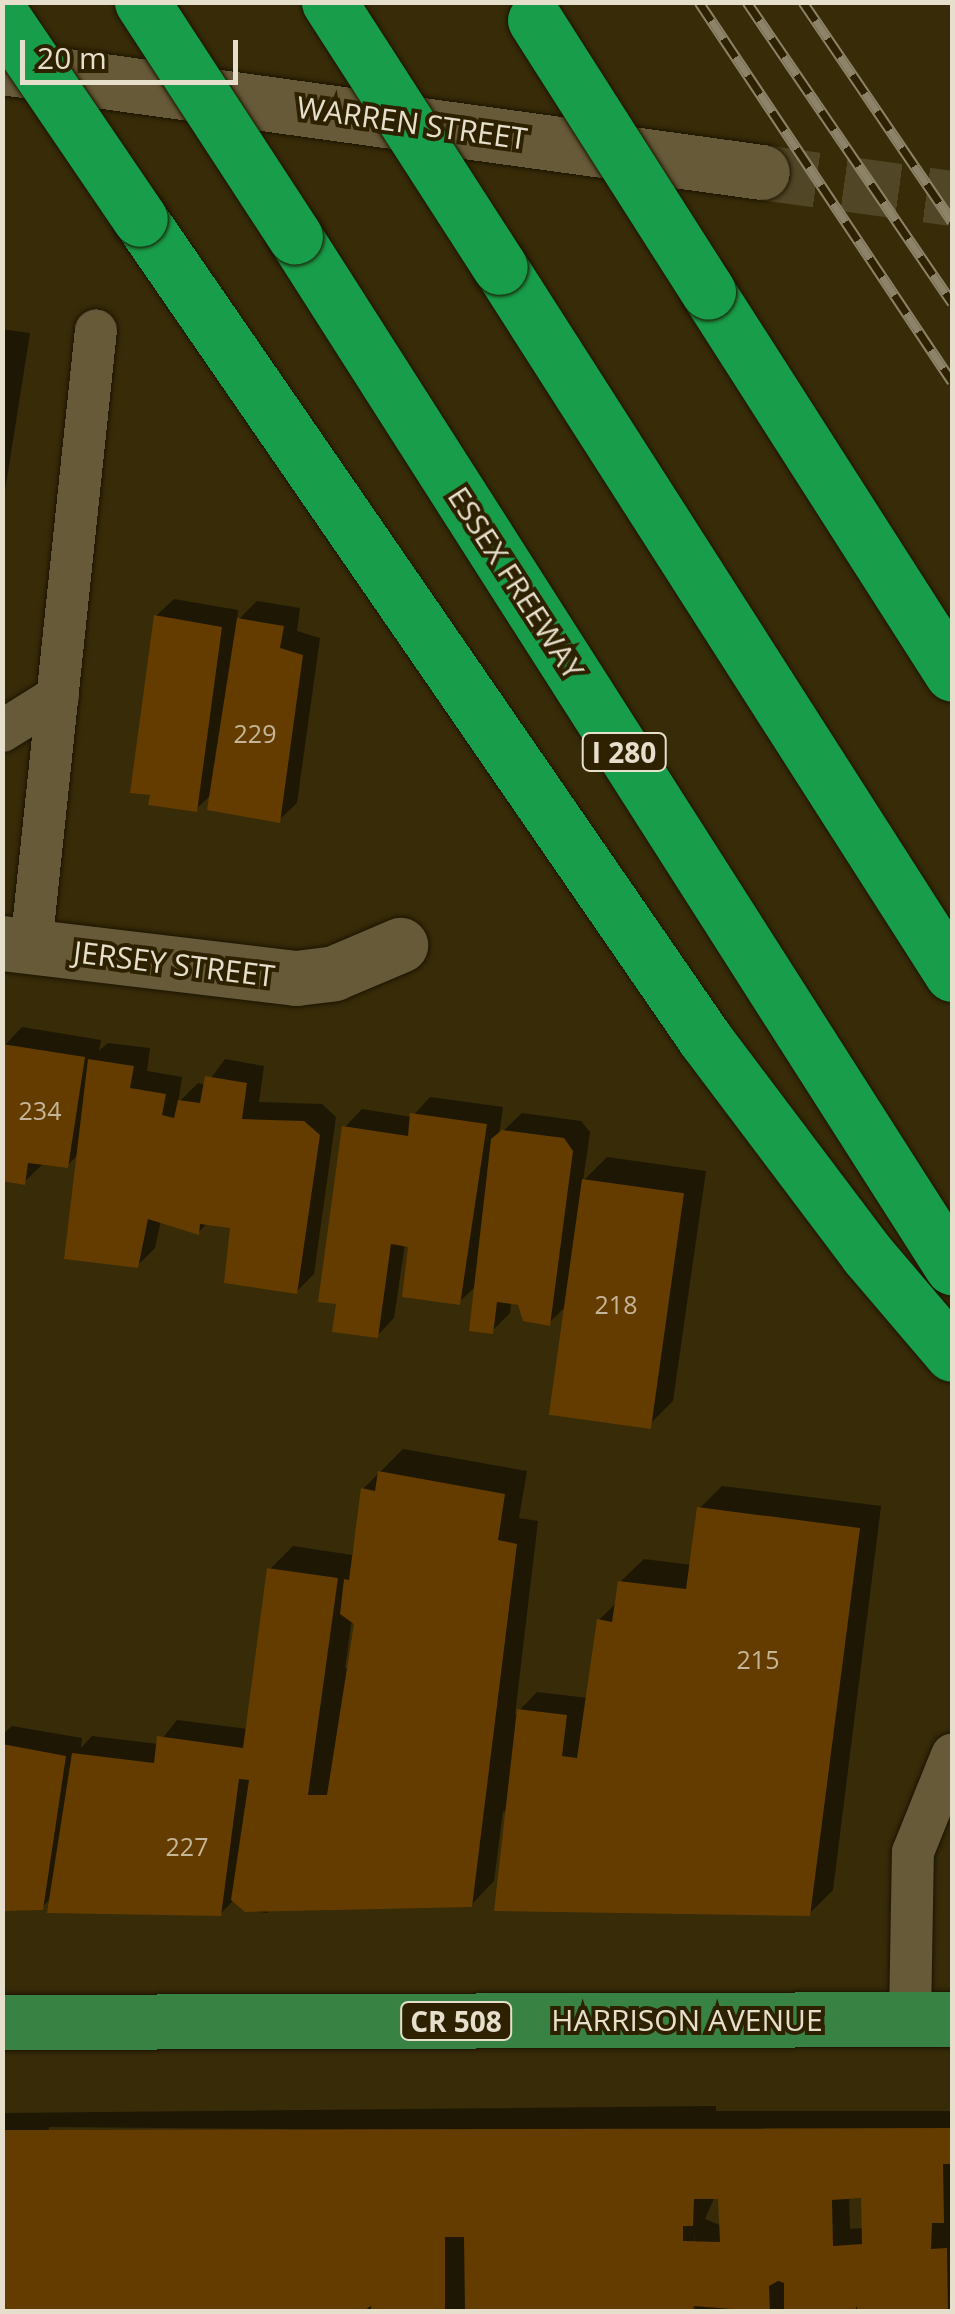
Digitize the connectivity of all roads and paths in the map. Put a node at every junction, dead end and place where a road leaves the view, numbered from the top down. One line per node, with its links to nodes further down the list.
1 (142, 2): 14 (highway, ESSEX FREEWAY / I 280, bridge)
2 (329, 2): 13 (highway, bridge)
3 (529, 11): 8 (highway, bridge)
4 (2, 16): 15 (highway, bridge)
5 (2, 67): 6 (street, WARREN STREET)
6 (762, 172)
7 (96, 330): 9 (lane)
8 (952, 674)
9 (58, 696): 10 (lane); 11 (lane)
10 (2, 730)
11 (17, 945): 12 (street, JERSEY STREET)
12 (400, 945)
13 (952, 974)
14 (952, 1267)
15 (952, 1354)
16 (952, 1756): 17 (lane)
17 (931, 2019): 18 (main road, HARRISON AVENUE / CR 508)
18 (2, 2022)

